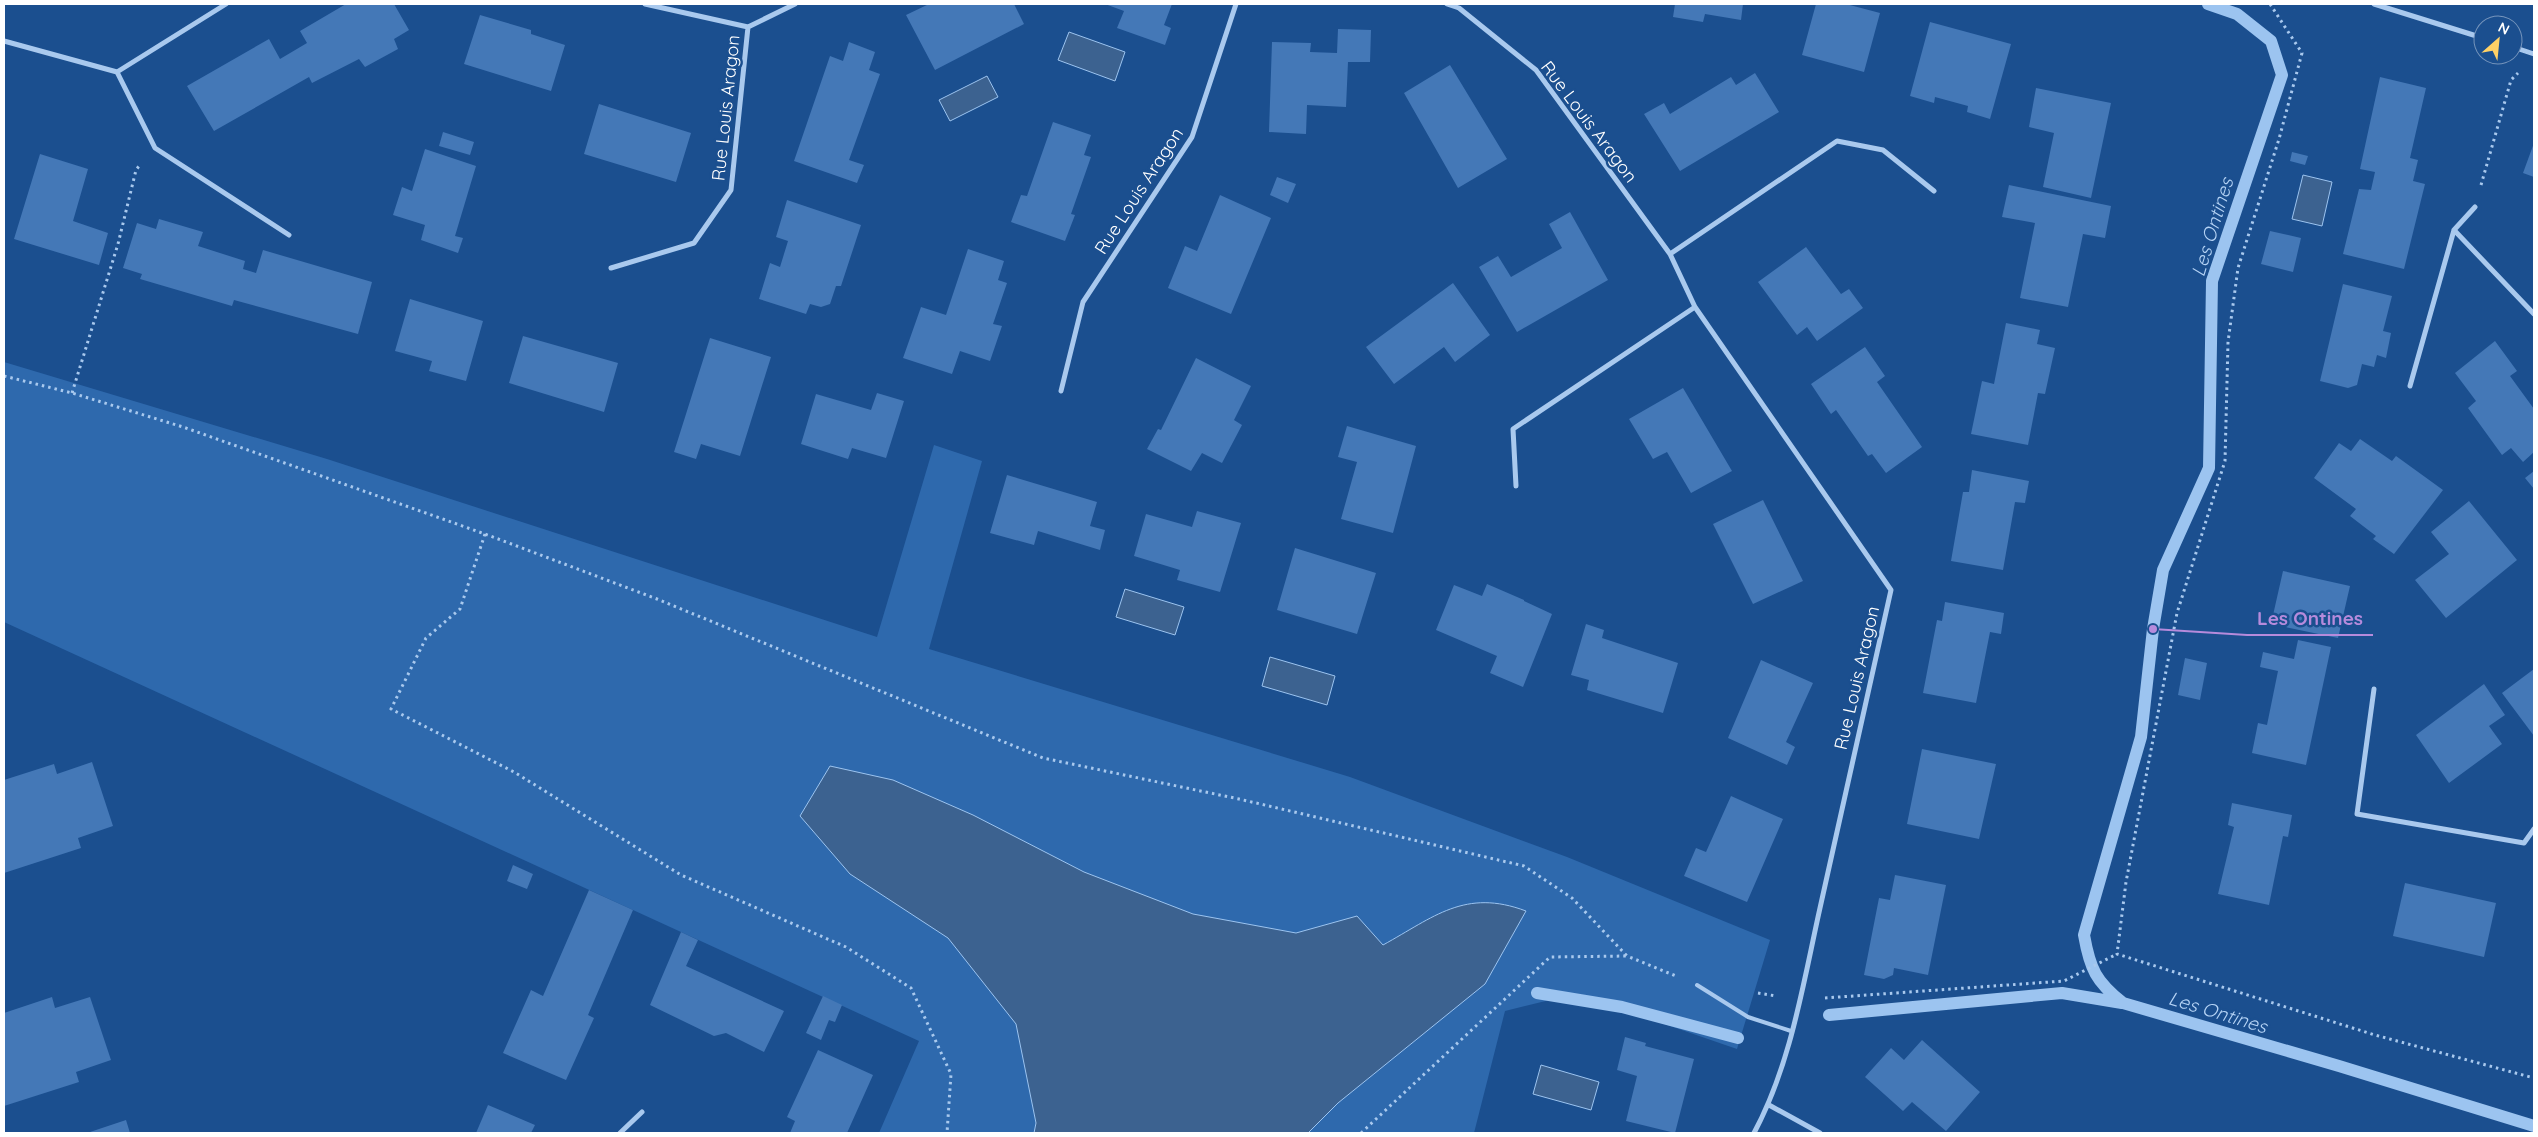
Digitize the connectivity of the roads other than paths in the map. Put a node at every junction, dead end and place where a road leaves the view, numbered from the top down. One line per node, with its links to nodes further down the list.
1 (226, 4): 10 (street)
2 (645, 4): 7 (street, Rue Louis Aragon)
3 (794, 4): 7 (street, Rue Louis Aragon)
4 (1236, 4): 20 (street, Rue Louis Aragon)
5 (1447, 4): 15 (street, Rue Louis Aragon)
6 (2374, 4): 8 (street)
7 (748, 27): 16 (street, Rue Louis Aragon)
8 (2473, 35)
9 (4, 41): 10 (street)
10 (117, 72): 14 (street)
11 (1934, 191): 15 (street)
12 (2474, 207): 13 (street)
13 (2454, 230): 18 (street); 19 (street)
14 (289, 235)
15 (1670, 254): 17 (street, Rue Louis Aragon)
16 (611, 268)
17 (1695, 308): 21 (street); 25 (street, Rue Louis Aragon)
18 (2534, 314)
19 (2410, 386)
20 (1061, 391)
21 (1516, 486)
22 (2374, 689): 23 (street)
23 (2534, 829)
24 (1697, 985): 25 (lane)
25 (1791, 1031): 26 (street, Rue Louis Aragon)
26 (1769, 1105): 29 (street, Rue Louis Aragon); 30 (street)
27 (642, 1112): 28 (street)
28 (620, 1133)
29 (1754, 1133)
30 (1820, 1133)

